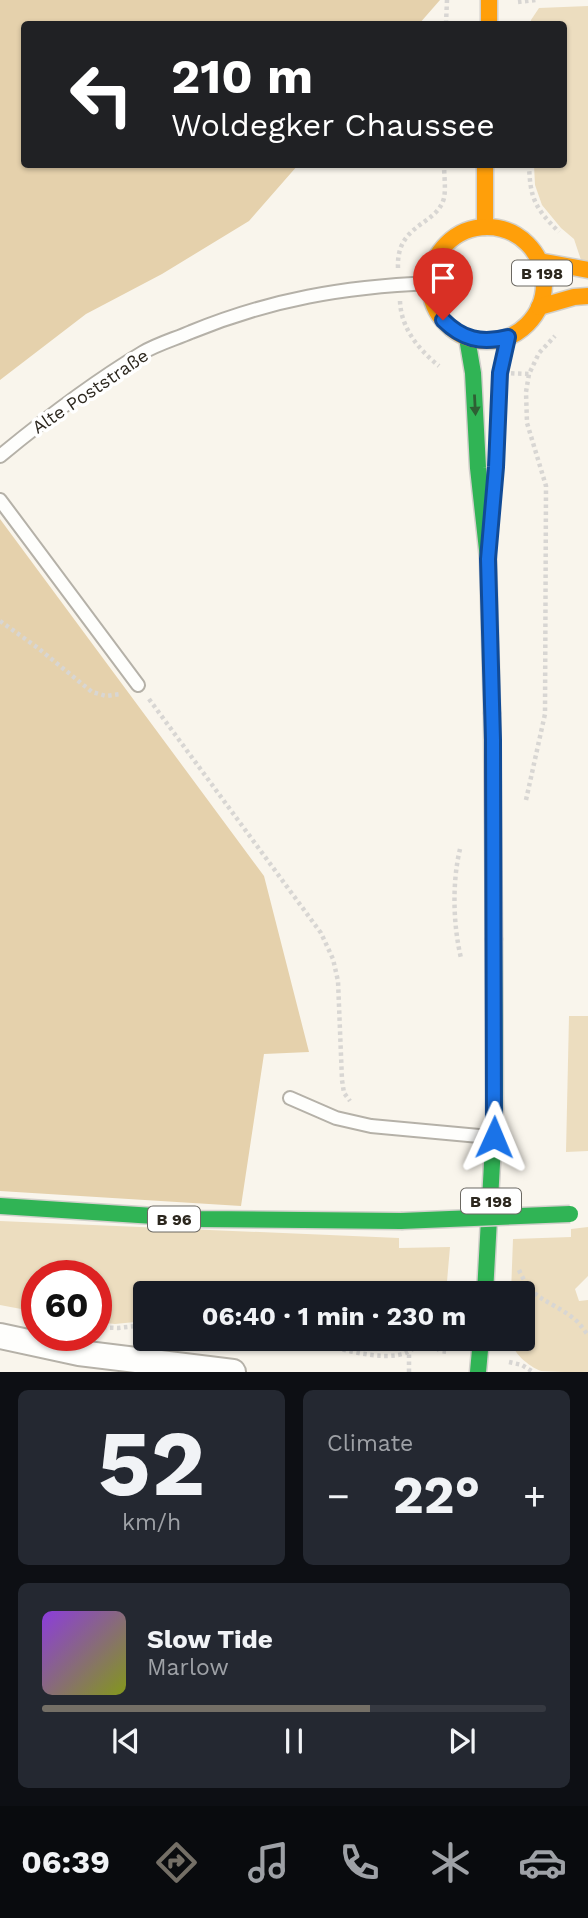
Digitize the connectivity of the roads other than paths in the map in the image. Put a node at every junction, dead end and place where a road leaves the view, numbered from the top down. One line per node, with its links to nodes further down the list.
1 (489, 0): 2 (main road)
2 (489, 21)
3 (485, 168): 4 (main road)
4 (485, 227): 5 (main road, B 198); 7 (main road)
5 (539, 261): 6 (main road, B 198); 9 (main road, B 198)
6 (581, 270)
7 (430, 284): 10 (main road); 11 (lane, Alte Poststraße)
8 (588, 296): 9 (main road)
9 (539, 307): 10 (main road, B 198)
10 (467, 338): 14 (main road, B 198, one-way to 14)
11 (0, 456)
12 (495, 480): 14 (main road, B 198)
13 (0, 500): 15 (lane)
14 (488, 559): 17 (main road, B 198)
15 (138, 685)
16 (290, 1098): 17 (lane)
17 (494, 1137): 20 (main road, B 198)
18 (0, 1206): 19 (main road, B 96, bridge)
19 (588, 1212)
20 (486, 1281)
21 (0, 1336): 23 (street)
22 (480, 1351): 24 (main road)
23 (233, 1372)
24 (478, 1372)

